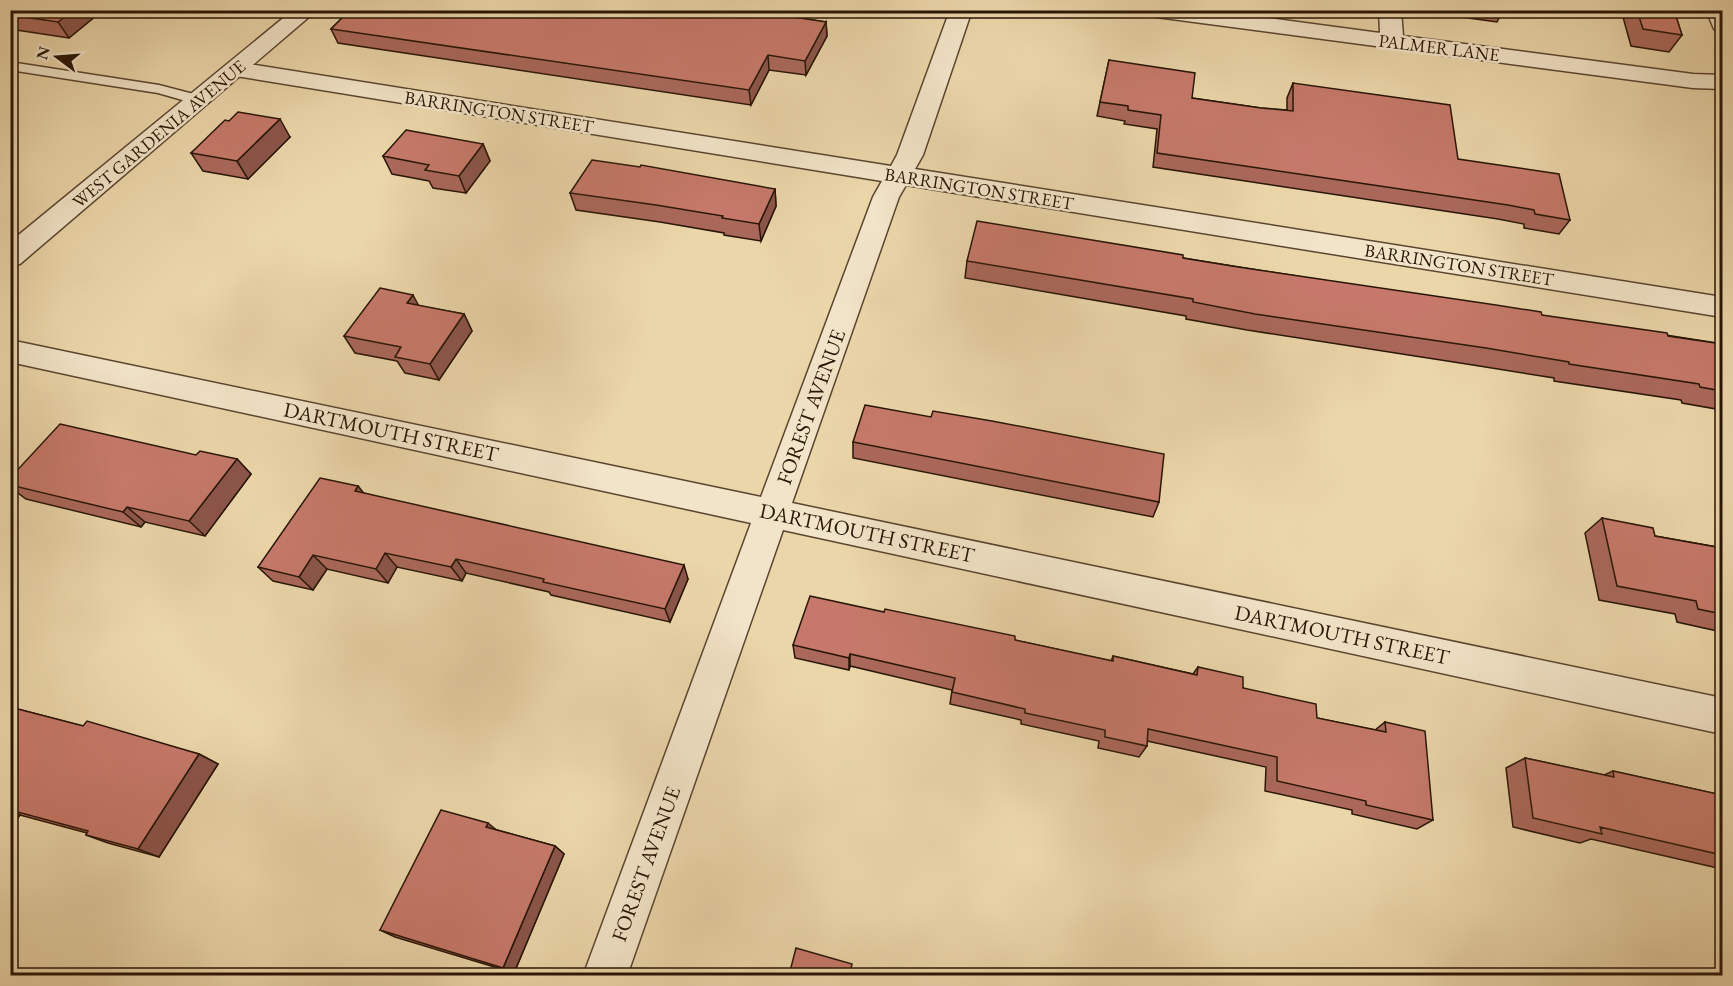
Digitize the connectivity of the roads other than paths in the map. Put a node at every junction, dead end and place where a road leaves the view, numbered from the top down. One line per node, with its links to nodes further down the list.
1 (307, 10): 9 (street, WEST GARDENIA AVENUE)
2 (961, 10): 12 (street, FOREST AVENUE)
3 (1156, 10): 7 (street, PALMER LANE)
4 (1390, 10): 7 (street)
5 (1717, 10): 6 (street)
6 (1722, 24)
7 (1392, 42): 10 (street, PALMER LANE)
8 (10, 66): 11 (lane)
9 (236, 69): 11 (street, WEST GARDENIA AVENUE); 12 (street, BARRINGTON STREET)
10 (1722, 82)
11 (200, 100): 13 (street, WEST GARDENIA AVENUE)
12 (900, 176): 14 (street, BARRINGTON STREET); 16 (street, FOREST AVENUE)
13 (10, 257)
14 (1722, 307)
15 (10, 351): 16 (street, DARTMOUTH STREET)
16 (772, 513): 17 (street, DARTMOUTH STREET); 18 (street, FOREST AVENUE)
17 (1722, 716)
18 (605, 975)

